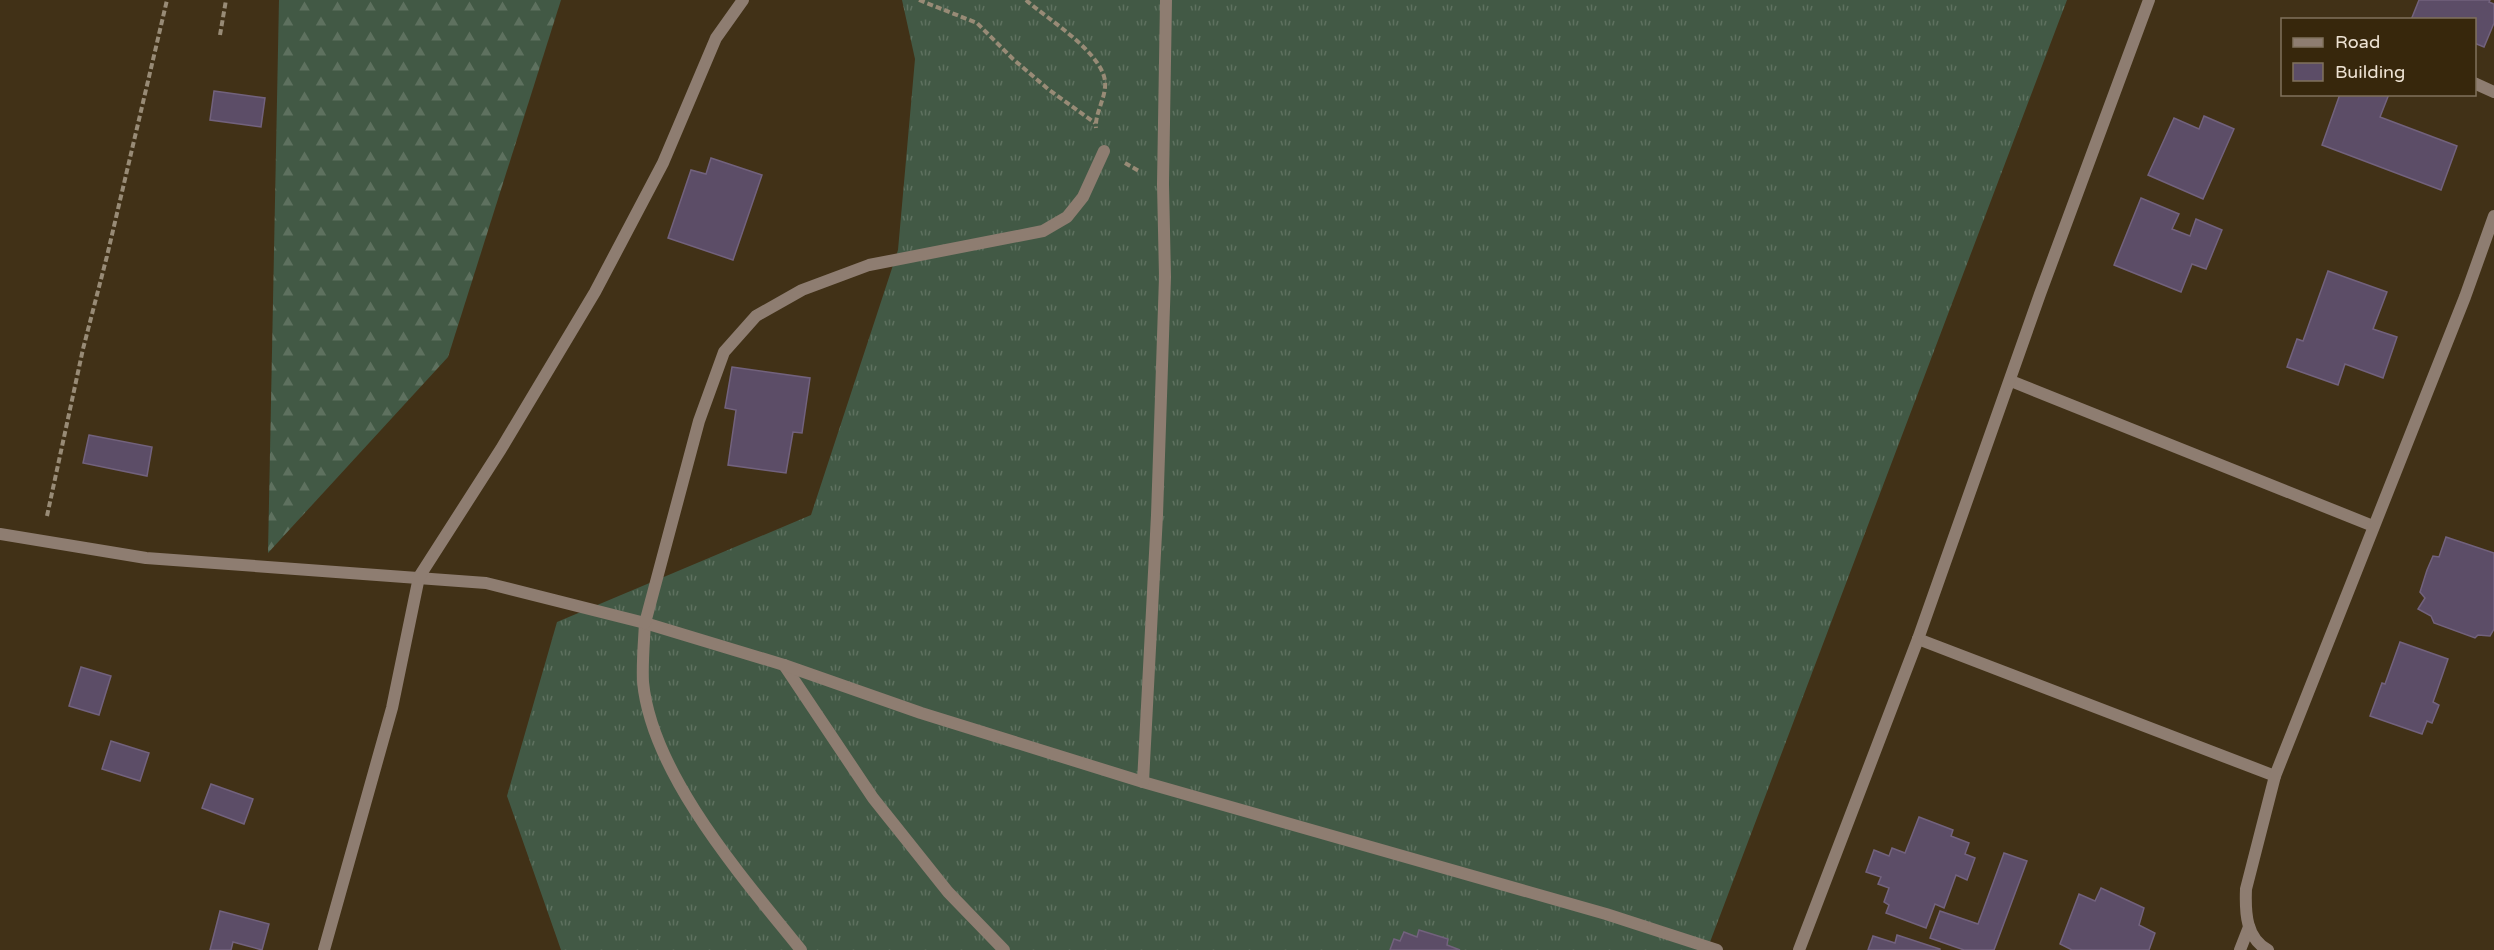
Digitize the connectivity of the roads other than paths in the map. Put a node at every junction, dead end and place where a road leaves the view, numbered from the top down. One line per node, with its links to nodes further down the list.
1 (743, 0): 11 (street)
2 (1166, 0): 16 (street)
3 (2150, 0): 8 (street)
4 (2476, 83): 5 (street)
5 (2494, 92)
6 (1104, 151): 12 (street)
7 (2494, 216): 9 (street)
8 (2011, 381): 9 (street); 13 (street)
9 (2373, 526): 15 (street)
10 (0, 534): 11 (street)
11 (419, 577): 12 (street); 18 (street)
12 (645, 623): 14 (street); 19 (street)
13 (1918, 639): 15 (street); 22 (street)
14 (784, 665): 16 (street); 20 (street)
15 (2275, 776): 17 (street)
16 (1143, 782): 21 (street)
17 (2249, 927): 23 (street); 24 (street)
18 (324, 950)
19 (801, 950)
20 (1004, 950)
21 (1717, 950)
22 (1799, 950)
23 (2240, 950)
24 (2268, 950)

